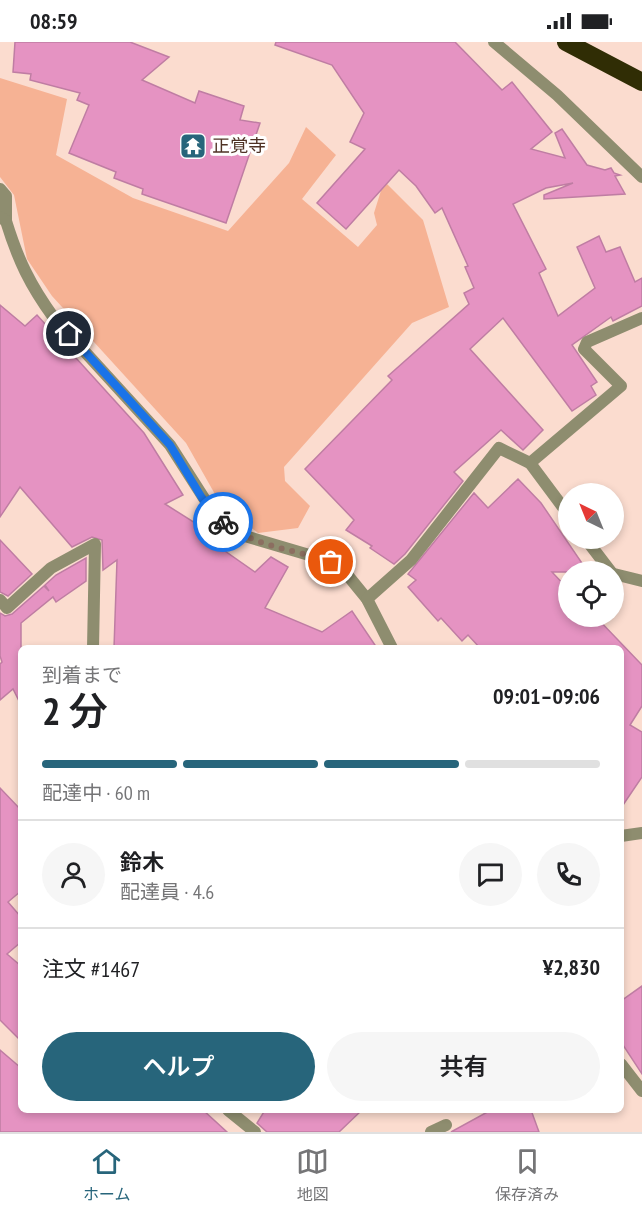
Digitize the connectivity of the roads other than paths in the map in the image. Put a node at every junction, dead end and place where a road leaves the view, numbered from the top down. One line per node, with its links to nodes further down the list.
1 (494, 42): 4 (street)
2 (566, 42): 3 (highway)
3 (642, 82)
4 (642, 177)
5 (0, 189): 6 (street)
6 (3, 219): 14 (street)
7 (642, 318): 8 (street)
8 (530, 463): 9 (street); 14 (street)
9 (558, 501)
10 (593, 549): 11 (street)
11 (603, 561)
12 (624, 576): 13 (street)
13 (642, 581)
14 (367, 599): 17 (street)
15 (0, 600): 16 (street)
16 (93, 645)
17 (390, 645)
18 (642, 833): 19 (street)
19 (624, 836)
20 (624, 1068): 21 (street)
21 (642, 1091)
22 (232, 1113): 24 (street)
23 (446, 1125): 25 (street)
24 (255, 1132)
25 (431, 1132)

